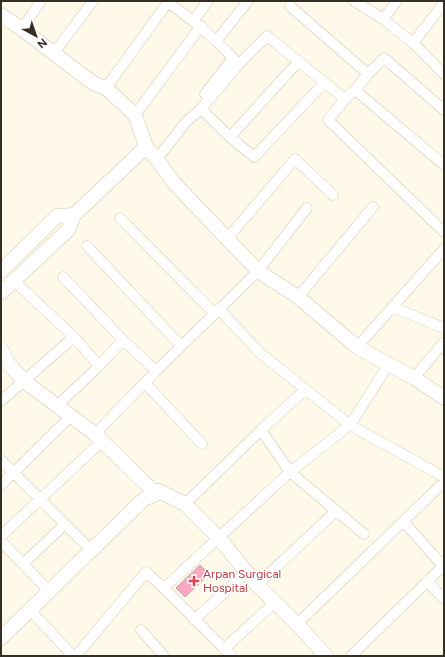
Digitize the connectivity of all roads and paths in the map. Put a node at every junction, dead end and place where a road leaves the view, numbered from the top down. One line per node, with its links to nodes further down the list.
1 (41, 1): 13 (street)
2 (93, 1): 16 (street)
3 (208, 1): 12 (street)
4 (248, 1): 14 (street)
5 (354, 1): 11 (street)
6 (397, 1): 11 (street)
7 (167, 2): 12 (street); 22 (street)
8 (444, 3): 15 (street)
9 (290, 6): 20 (street)
10 (1, 15): 13 (street)
11 (383, 19): 15 (street)
12 (197, 23): 14 (street); 27 (street)
13 (22, 28): 16 (street)
14 (217, 40): 17 (street)
15 (413, 43): 19 (street)
16 (54, 53): 22 (street)
17 (236, 61): 18 (street); 25 (street); 28 (street)
18 (298, 62): 21 (street); 29 (street)
19 (444, 73)
20 (368, 74): 23 (street); 26 (street)
21 (324, 83): 24 (street); 29 (street)
22 (106, 88): 27 (street)
23 (355, 90): 24 (street); 32 (street)
24 (345, 99): 38 (street)
25 (201, 109): 28 (street); 29 (street)
26 (444, 110)
27 (135, 115): 30 (street)
28 (186, 122): 31 (street)
29 (230, 138)
30 (146, 147): 31 (street); 36 (street)
31 (157, 159): 39 (street)
32 (444, 165)
33 (333, 195): 39 (street)
34 (372, 207): 47 (street)
35 (306, 208): 43 (street)
36 (74, 215): 42 (street); 45 (street)
37 (120, 218): 49 (street)
38 (444, 232)
39 (227, 239): 43 (street)
40 (86, 246): 54 (street)
41 (444, 249): 48 (street)
42 (1, 271)
43 (258, 271): 47 (street); 49 (street)
44 (63, 277): 52 (street)
45 (14, 281): 46 (street); 51 (street)
46 (1, 293)
47 (298, 297): 55 (street)
48 (392, 307): 50 (street); 55 (street)
49 (217, 312): 54 (street); 63 (street)
50 (444, 328)
51 (74, 337): 58 (street); 61 (street)
52 (123, 340): 58 (street); 59 (street)
53 (444, 342): 60 (street)
54 (182, 346): 59 (street)
55 (357, 347): 57 (street)
56 (2, 352): 61 (street)
57 (389, 364): 60 (street); 68 (street)
58 (99, 366): 66 (street)
59 (156, 371): 62 (street)
60 (414, 378): 64 (street)
61 (24, 381): 65 (street); 66 (street)
62 (145, 383): 70 (street); 71 (street)
63 (305, 390): 68 (street); 69 (street)
64 (444, 398)
65 (1, 401)
66 (57, 406): 67 (street)
67 (71, 416): 70 (street); 74 (street)
68 (350, 426): 73 (street); 75 (street)
69 (261, 430): 73 (street); 80 (street)
70 (98, 437): 78 (street); 79 (street)
71 (202, 444)
72 (1, 460): 74 (street)
73 (290, 472): 81 (street); 86 (street)
74 (14, 473): 77 (street); 79 (street)
75 (444, 477)
76 (444, 482): 82 (street)
77 (1, 485)
78 (156, 494): 80 (street); 88 (street)
79 (40, 499): 83 (street); 85 (street)
80 (185, 504): 86 (street)
81 (336, 511): 84 (street); 93 (street)
82 (403, 521): 90 (street); 100 (street)
83 (65, 524): 88 (street); 89 (street)
84 (364, 534)
85 (1, 536)
86 (219, 538): 91 (street); 94 (street)
87 (1, 542): 89 (street)
88 (91, 550): 95 (street)
89 (23, 564): 95 (street)
90 (443, 566): 92 (street)
91 (247, 572): 93 (street); 99 (street)
92 (428, 581): 96 (street); 108 (street)
93 (257, 585): 97 (street)
94 (164, 588): 99 (street); 104 (street)
95 (49, 591): 98 (street)
96 (444, 599)
97 (274, 603): 100 (street); 103 (street)
98 (30, 610): 102 (street); 104 (street)
99 (194, 620): 103 (street)
100 (297, 624): 107 (street)
101 (141, 630): 105 (street)
102 (2, 635)
103 (224, 649): 106 (street)
104 (74, 656)
105 (164, 656)
106 (232, 656)
107 (326, 656)
108 (351, 656)

